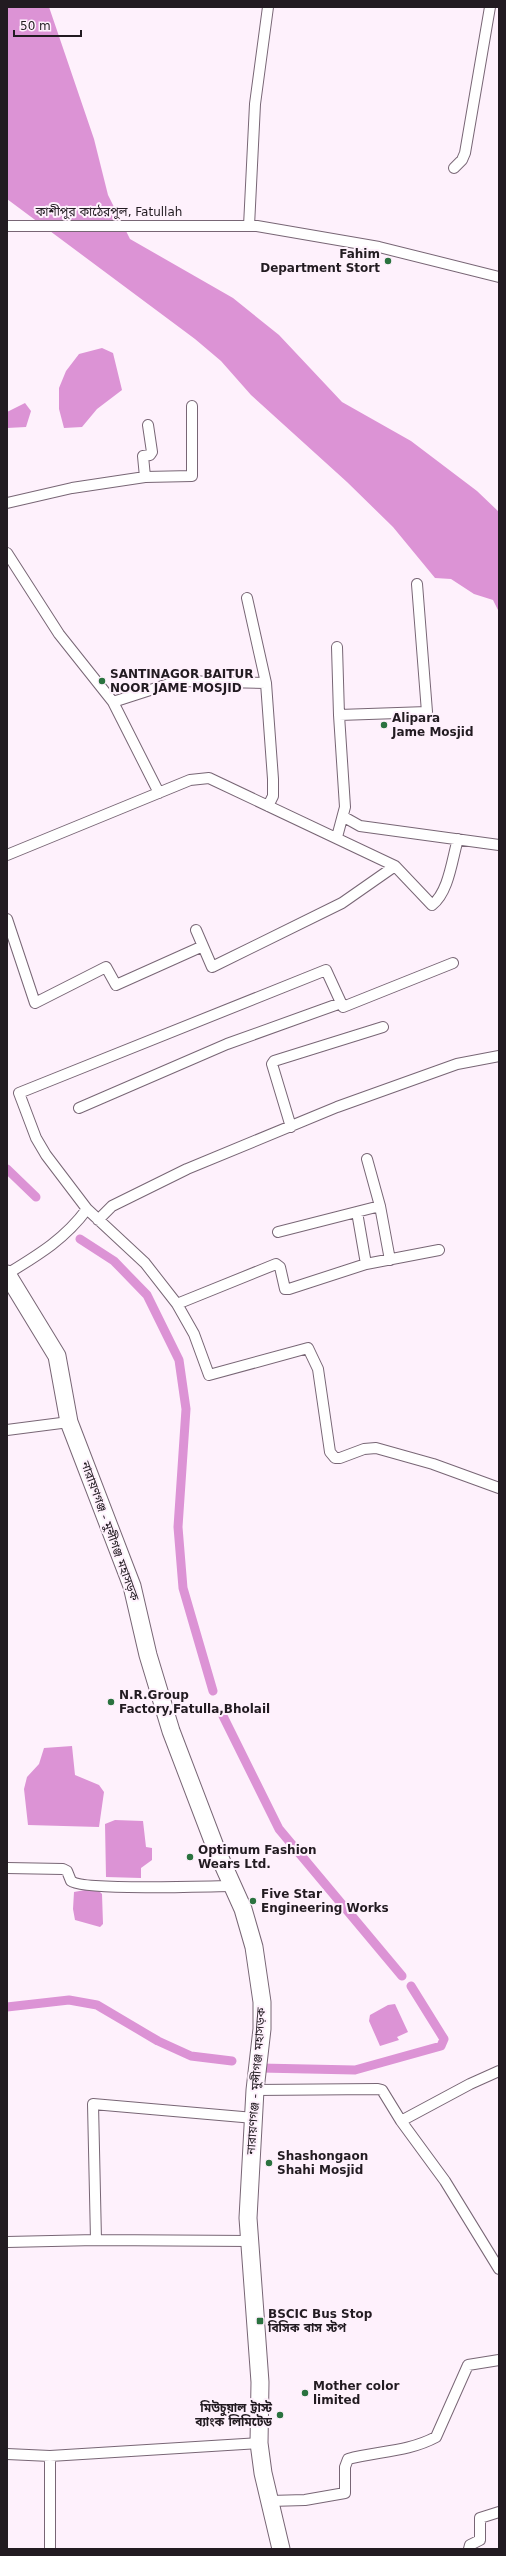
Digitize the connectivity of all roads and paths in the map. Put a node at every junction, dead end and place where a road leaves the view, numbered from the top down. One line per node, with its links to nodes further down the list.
1 (268, 7): 5 (street)
2 (490, 7): 3 (street)
3 (454, 168)
4 (7, 226): 5 (street, কাশীপুর কাঠেরপুল, Fatullah)
5 (249, 226): 6 (street, কাশীপুর কাঠেরপুল, Fatullah)
6 (499, 277)
7 (192, 406): 9 (street)
8 (148, 425): 9 (street)
9 (145, 477): 10 (street)
10 (7, 503)
11 (7, 553): 16 (street)
12 (417, 584): 17 (street)
13 (247, 598): 15 (street)
14 (337, 648): 17 (street)
15 (266, 683): 16 (street); 19 (street)
16 (113, 702): 18 (street)
17 (339, 715): 20 (street)
18 (159, 793): 19 (street); 24 (street)
19 (268, 806): 21 (street)
20 (344, 817): 21 (street); 22 (street)
21 (337, 837): 25 (street)
22 (458, 839): 23 (street); 25 (street)
23 (499, 845)
24 (7, 855)
25 (395, 866): 28 (street)
26 (7, 919): 28 (street)
27 (196, 930): 28 (street)
28 (203, 946)
29 (453, 963): 30 (street)
30 (341, 1003): 33 (street); 37 (street)
31 (383, 1027): 34 (street)
32 (499, 1056): 34 (street)
33 (79, 1108)
34 (291, 1127): 39 (street)
35 (367, 1160): 36 (street)
36 (380, 1206): 38 (street); 42 (street)
37 (87, 1209): 39 (street); 44 (street)
38 (357, 1212): 40 (street); 43 (street)
39 (98, 1220): 45 (street)
40 (278, 1232)
41 (439, 1250): 42 (street)
42 (390, 1260): 43 (street)
43 (366, 1264): 45 (street)
44 (7, 1274): 46 (main road, নারায়ণগঞ্জ - মুন্সীগঞ্জ মহাসড়ক)
45 (177, 1304): 48 (street)
46 (68, 1422): 47 (street); 50 (main road, নারায়ণগঞ্জ - মুন্সীগঞ্জ মহাসড়ক)
47 (7, 1430)
48 (499, 1488)
49 (7, 1868): 50 (street)
50 (233, 1886): 52 (main road, নারায়ণগঞ্জ - মুন্সীগঞ্জ মহাসড়ক)
51 (499, 2072): 54 (street)
52 (255, 2090): 53 (main road, নারায়ণগঞ্জ - মুন্সীগঞ্জ মহাসড়ক); 54 (street)
53 (254, 2118): 55 (street); 57 (main road, নারায়ণগঞ্জ - মুন্সীগঞ্জ মহাসড়ক)
54 (401, 2121): 58 (street)
55 (96, 2240): 56 (street); 57 (street)
56 (7, 2242)
57 (250, 2242): 60 (main road, নারায়ণগঞ্জ - মুন্সীগঞ্জ মহাসড়ক)
58 (499, 2269)
59 (499, 2360): 63 (street)
60 (260, 2444): 62 (street); 63 (main road, নারায়ণগঞ্জ - মুন্সীগঞ্জ মহাসড়ক)
61 (7, 2454): 62 (street)
62 (50, 2456): 65 (street)
63 (270, 2501): 66 (main road, নারায়ণগঞ্জ - মুন্সীগঞ্জ মহাসড়ক)
64 (499, 2512): 67 (street)
65 (50, 2549)
66 (281, 2549)
67 (469, 2549)

